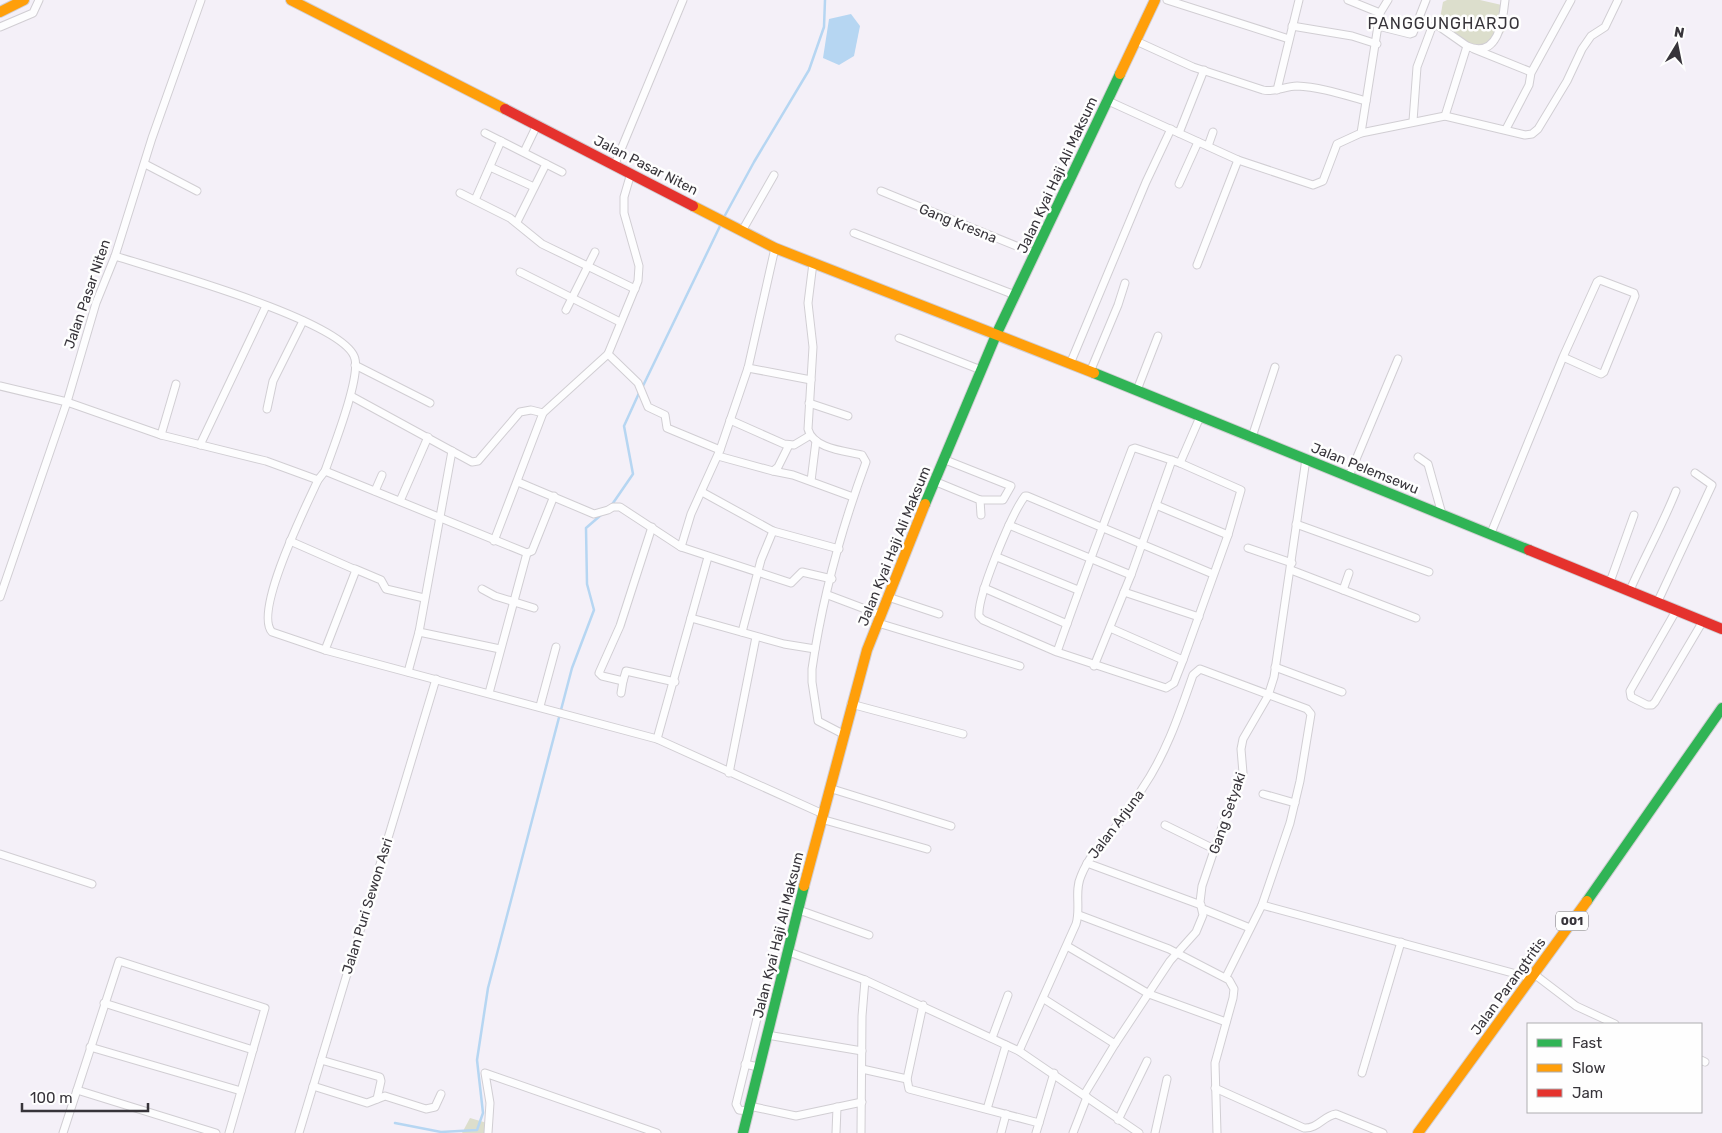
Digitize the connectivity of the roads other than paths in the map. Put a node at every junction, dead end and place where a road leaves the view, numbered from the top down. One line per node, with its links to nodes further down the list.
1 (24, 0): 15 (street)
2 (39, 0): 19 (street)
3 (201, 0): 43 (street, Jalan Pasar Niten)
4 (291, 0): 31 (street, Jalan Pasar Niten)
5 (683, 0): 45 (street)
6 (1155, 0): 21 (street, Jalan Kyai Haji Ali Maksum)
7 (1167, 0): 20 (street)
8 (1299, 0): 17 (street)
9 (1348, 0): 16 (street)
10 (1388, 0): 16 (street)
11 (1426, 0): 18 (street)
12 (1505, 0): 23 (street)
13 (1571, 0): 25 (street)
14 (1618, 0): 33 (street)
15 (0, 12)
16 (1380, 13): 18 (street)
17 (1292, 26): 20 (street); 22 (street)
18 (1378, 26): 22 (street)
19 (0, 27)
20 (1289, 39): 26 (street)
21 (1136, 41): 24 (street); 27 (street, Jalan Kyai Haji Ali Maksum)
22 (1376, 44): 28 (street)
23 (1470, 47): 25 (street); 29 (street); 30 (street)
24 (1204, 70): 26 (street); 36 (street)
25 (1531, 72): 33 (street)
26 (1277, 90): 28 (street)
27 (1106, 100): 32 (street); 61 (street, Jalan Kyai Haji Ali Maksum)
28 (1366, 101): 37 (street)
29 (1445, 116): 30 (street); 33 (street)
30 (1413, 121): 37 (street)
31 (537, 125): 41 (street); 45 (street, Jalan Pasar Niten)
32 (1171, 129): 36 (street); 81 (street)
33 (1506, 129)
34 (1213, 132): 40 (street)
35 (485, 133): 38 (street)
36 (1179, 133): 39 (street)
37 (1361, 133): 42 (street)
38 (501, 141): 41 (street); 46 (street)
39 (1198, 142): 40 (street); 50 (street)
40 (1208, 146): 42 (street)
41 (524, 152): 44 (street)
42 (1238, 160): 64 (street)
43 (145, 164): 52 (street); 62 (street, Jalan Pasar Niten)
44 (546, 164): 47 (street); 51 (street)
45 (615, 164): 48 (street, Jalan Pasar Niten)
46 (490, 167): 51 (street); 55 (street)
47 (562, 172)
48 (631, 173): 57 (street, Jalan Pasar Niten); 68 (street)
49 (774, 175): 57 (street)
50 (1179, 184)
51 (534, 187): 56 (street)
52 (197, 191)
53 (881, 191): 61 (street, Gang Kresna)
54 (460, 193): 55 (street)
55 (475, 200): 56 (street)
56 (517, 222): 65 (street)
57 (742, 231): 59 (street, Jalan Pasar Niten)
58 (854, 233): 69 (street)
59 (775, 248): 63 (street, Jalan Pasar Niten); 84 (street)
60 (595, 252): 65 (street)
61 (1036, 254): 69 (street, Jalan Kyai Haji Ali Maksum)
62 (115, 256): 71 (street); 92 (street, Jalan Pasar Niten)
63 (813, 263): 75 (street, Jalan Pasar Niten); 87 (street)
64 (1197, 265)
65 (587, 267): 68 (street); 70 (street)
66 (520, 272): 70 (street)
67 (1125, 283): 86 (street)
68 (635, 289): 74 (street)
69 (1015, 295): 75 (street, Jalan Kyai Haji Ali Maksum)
70 (572, 297): 72 (street); 74 (street)
71 (266, 306): 73 (street); 105 (street)
72 (566, 310)
73 (303, 321): 82 (street); 95 (street)
74 (620, 322): 78 (street)
75 (996, 335): 81 (street, Jalan Pelemsewu); 85 (street, Jalan Kyai Haji Ali Maksum)
76 (1158, 336): 90 (street)
77 (899, 338): 85 (street)
78 (608, 354): 96 (street); 108 (street)
79 (1563, 357): 79 (street); 140 (street)
80 (1398, 359): 118 (street)
81 (1070, 364): 86 (street, Jalan Pelemsewu)
82 (355, 365): 91 (street); 93 (street)
83 (1275, 366): 103 (street)
84 (748, 368): 87 (street); 99 (street)
85 (981, 370): 110 (street, Jalan Kyai Haji Ali Maksum)
86 (1090, 372): 90 (street, Jalan Pelemsewu)
87 (811, 380): 94 (street)
88 (176, 384): 100 (street)
89 (0, 386): 92 (street)
90 (1138, 390): 98 (street, Jalan Pelemsewu)
91 (351, 396): 102 (street); 114 (street)
92 (67, 402): 100 (street); 168 (street, Jalan Pasar Niten)
93 (430, 402)
94 (809, 403): 97 (street); 101 (street)
95 (268, 409)
96 (543, 413): 107 (street); 122 (street)
97 (848, 416)
98 (1200, 417): 103 (street, Jalan Pelemsewu); 113 (street)
99 (730, 420): 106 (street); 108 (street)
100 (161, 435): 105 (street)
101 (810, 436): 104 (street); 106 (street)
102 (428, 437): 107 (street); 129 (street)
103 (1252, 437): 111 (street, Jalan Pelemsewu)
104 (816, 441): 120 (street); 127 (street)
105 (200, 445): 119 (street)
106 (789, 445): 115 (street)
107 (452, 451): 134 (street)
108 (719, 453): 115 (street); 125 (street)
109 (1418, 457): 131 (street)
110 (943, 459): 121 (street, Jalan Kyai Haji Ali Maksum); 128 (street)
111 (1306, 459): 118 (street, Jalan Pelemsewu); 135 (street, Gang Setyaki)
112 (1172, 460): 113 (street); 130 (street); 138 (street)
113 (1180, 463): 141 (street)
114 (325, 471): 119 (street); 123 (street)
115 (773, 471): 120 (street)
116 (1695, 473): 171 (street)
117 (382, 475): 123 (street)
118 (1349, 476): 131 (street, Jalan Pelemsewu)
119 (318, 480): 142 (street)
120 (811, 481): 127 (street)
121 (934, 481): 128 (street); 169 (street, Jalan Kyai Haji Ali Maksum)
122 (518, 482): 126 (street); 143 (street)
123 (375, 491): 129 (street)
124 (1676, 491): 165 (street)
125 (702, 492): 139 (street); 145 (street)
126 (554, 496): 137 (street); 148 (street)
127 (853, 497): 147 (street)
128 (980, 500): 132 (street)
129 (400, 501): 134 (street)
130 (1156, 506): 141 (street); 144 (street)
131 (1442, 514): 140 (street, Jalan Pelemsewu)
132 (981, 515)
133 (1634, 515): 160 (street)
134 (438, 518): 143 (street); 170 (street)
135 (1296, 524): 152 (street, Gang Setyaki); 154 (street)
136 (1009, 525): 138 (street); 150 (street); 151 (street)
137 (652, 527): 145 (street); 198 (street)
138 (1101, 528): 144 (street); 151 (street)
139 (773, 531): 147 (street); 155 (street)
140 (1490, 533): 160 (street, Jalan Pelemsewu)
141 (1228, 535): 157 (street)
142 (290, 541): 153 (street); 190 (street)
143 (494, 541): 148 (street)
144 (1142, 545): 157 (street); 158 (street)
145 (681, 547): 149 (street)
146 (1248, 548): 152 (street)
147 (839, 549): 159 (street)
148 (527, 553): 172 (street)
149 (708, 557): 155 (street); 177 (street)
150 (997, 558): 161 (street); 163 (street)
151 (1090, 558): 158 (street); 163 (street)
152 (1291, 566): 164 (street); 195 (street, Gang Setyaki)
153 (355, 569): 170 (street); 190 (street)
154 (1429, 572)
155 (757, 573): 159 (street); 185 (street)
156 (1349, 573): 164 (street)
157 (1213, 574): 176 (street)
158 (1131, 575): 166 (street)
159 (832, 579): 167 (street)
160 (1610, 582): 165 (street, Jalan Pelemsewu)
161 (984, 588): 181 (street); 191 (street)
162 (482, 589): 172 (street)
163 (1078, 590): 181 (street)
164 (1343, 590): 178 (street)
165 (1630, 590): 171 (street, Jalan Pelemsewu)
166 (1124, 592): 176 (street); 183 (street)
167 (828, 595): 179 (street); 188 (street)
168 (0, 597)
169 (888, 597): 175 (street); 179 (street, Jalan Kyai Haji Ali Maksum)
170 (424, 598): 184 (street)
171 (1658, 601): 174 (street, Jalan Pelemsewu)
172 (513, 602): 173 (street); 189 (street)
173 (534, 608)
174 (1677, 609): 180 (street, Jalan Pelemsewu); 180 (street)
175 (939, 614)
176 (1199, 616): 192 (street)
177 (692, 618): 185 (street); 199 (street)
178 (1416, 618)
179 (880, 619): 193 (street); 204 (street, Jalan Kyai Haji Ali Maksum)
180 (1703, 621): 182 (street, Jalan Pelemsewu)
181 (1067, 624): 191 (street)
182 (1721, 626)
183 (1110, 628): 192 (street); 194 (street)
184 (418, 632): 189 (street); 196 (street)
185 (742, 632): 186 (street)
186 (756, 637): 188 (street); 210 (street)
187 (556, 647): 205 (street)
188 (815, 648): 207 (street)
189 (500, 649): 201 (street)
190 (325, 650): 196 (street)
191 (1057, 652): 194 (street)
192 (1183, 660): 194 (street)
193 (1020, 666)
194 (1094, 666)
195 (1275, 667): 200 (street); 203 (street, Gang Setyaki)
196 (408, 672): 197 (street)
197 (436, 679): 201 (street); 251 (street, Jalan Puri Sewon Asri)
198 (623, 681): 199 (street); 202 (street)
199 (675, 682): 209 (street)
200 (1342, 692)
201 (489, 693): 205 (street)
202 (621, 693)
203 (1268, 696): 213 (street); 218 (street, Gang Setyaki); 220 (street, Jalan Arjuna)
204 (851, 704): 207 (street, Jalan Kyai Haji Ali Maksum); 208 (street)
205 (540, 706): 209 (street)
206 (1722, 708): 232 (street, Jalan Parangtritis / 001)
207 (843, 734): 211 (street, Jalan Kyai Haji Ali Maksum)
208 (963, 734)
209 (658, 739): 210 (street)
210 (729, 772): 214 (street)
211 (829, 788): 214 (street, Jalan Kyai Haji Ali Maksum); 216 (street)
212 (1263, 794): 213 (street)
213 (1296, 803): 222 (street)
214 (822, 816): 217 (street); 224 (street, Jalan Kyai Haji Ali Maksum)
215 (1165, 825): 218 (street)
216 (951, 826)
217 (927, 849)
218 (1214, 850): 223 (street, Gang Setyaki)
219 (0, 854): 221 (street)
220 (1087, 863): 223 (street); 225 (street, Jalan Arjuna)
221 (92, 884)
222 (1262, 905): 226 (street); 228 (street)
223 (1202, 907): 226 (street); 231 (street, Gang Setyaki)
224 (799, 910): 227 (street); 230 (street, Jalan Kyai Haji Ali Maksum)
225 (1079, 915): 229 (street, Jalan Arjuna); 231 (street)
226 (1250, 928): 233 (street)
227 (869, 935)
228 (1401, 942): 232 (street); 257 (street)
229 (1067, 946): 235 (street); 238 (street, Jalan Arjuna)
230 (789, 952): 234 (street); 243 (street, Jalan Kyai Haji Ali Maksum)
231 (1176, 954): 233 (street); 235 (street, Gang Setyaki)
232 (1533, 976): 242 (street); 291 (street, Jalan Parangtritis / 001)
233 (1226, 977): 241 (street)
234 (865, 980): 240 (street); 249 (street)
235 (1150, 994): 241 (street); 245 (street, Gang Setyaki)
236 (1008, 995): 244 (street)
237 (762, 998): 253 (street)
238 (1044, 999): 245 (street); 250 (street, Jalan Arjuna)
239 (104, 1003): 247 (street); 248 (street); 248 (street)
240 (923, 1005): 244 (street); 258 (street)
241 (1226, 1022): 261 (street)
242 (1613, 1023)
243 (767, 1035): 249 (street); 254 (street, Jalan Kyai Haji Ali Maksum)
244 (992, 1038): 246 (street)
245 (1114, 1044): 265 (street, Gang Setyaki)
246 (1006, 1045): 250 (street); 270 (street)
247 (90, 1047): 262 (street); 263 (street)
248 (253, 1050): 263 (street)
249 (862, 1051): 255 (street)
250 (1019, 1051): 256 (street)
251 (321, 1060): 260 (street, Jalan Puri Sewon Asri); 266 (street)
252 (1147, 1061): 272 (street)
253 (744, 1064): 254 (street); 269 (street)
254 (758, 1067): 269 (street, Jalan Kyai Haji Ali Maksum)
255 (862, 1069): 258 (street); 267 (street)
256 (1054, 1073): 265 (street); 273 (street)
257 (1362, 1073)
258 (908, 1079): 270 (street)
259 (1167, 1079): 288 (street)
260 (313, 1086): 266 (street); 278 (street, Jalan Puri Sewon Asri)
261 (1215, 1088): 289 (street); 290 (street)
262 (77, 1090): 275 (street); 276 (street)
263 (241, 1092): 277 (street)
264 (441, 1094): 266 (street)
265 (1086, 1096): 272 (street); 286 (street, Gang Setyaki)
266 (377, 1099)
267 (862, 1102): 268 (street); 283 (street)
268 (837, 1107): 269 (street); 282 (street)
269 (749, 1109): 281 (street, Jalan Kyai Haji Ali Maksum)
270 (987, 1109): 271 (street)
271 (1006, 1114): 273 (street); 284 (street)
272 (1118, 1120): 274 (street)
273 (1039, 1123): 285 (street)
274 (1127, 1130): 287 (street)
275 (63, 1133)
276 (216, 1133)
277 (229, 1133)
278 (299, 1133)
279 (488, 1133): 280 (street)
280 (657, 1133)
281 (743, 1133)
282 (836, 1133)
283 (861, 1133)
284 (1001, 1133)
285 (1036, 1133)
286 (1073, 1133)
287 (1139, 1133)
288 (1155, 1133)
289 (1217, 1133)
290 (1382, 1133)
291 (1418, 1133)

